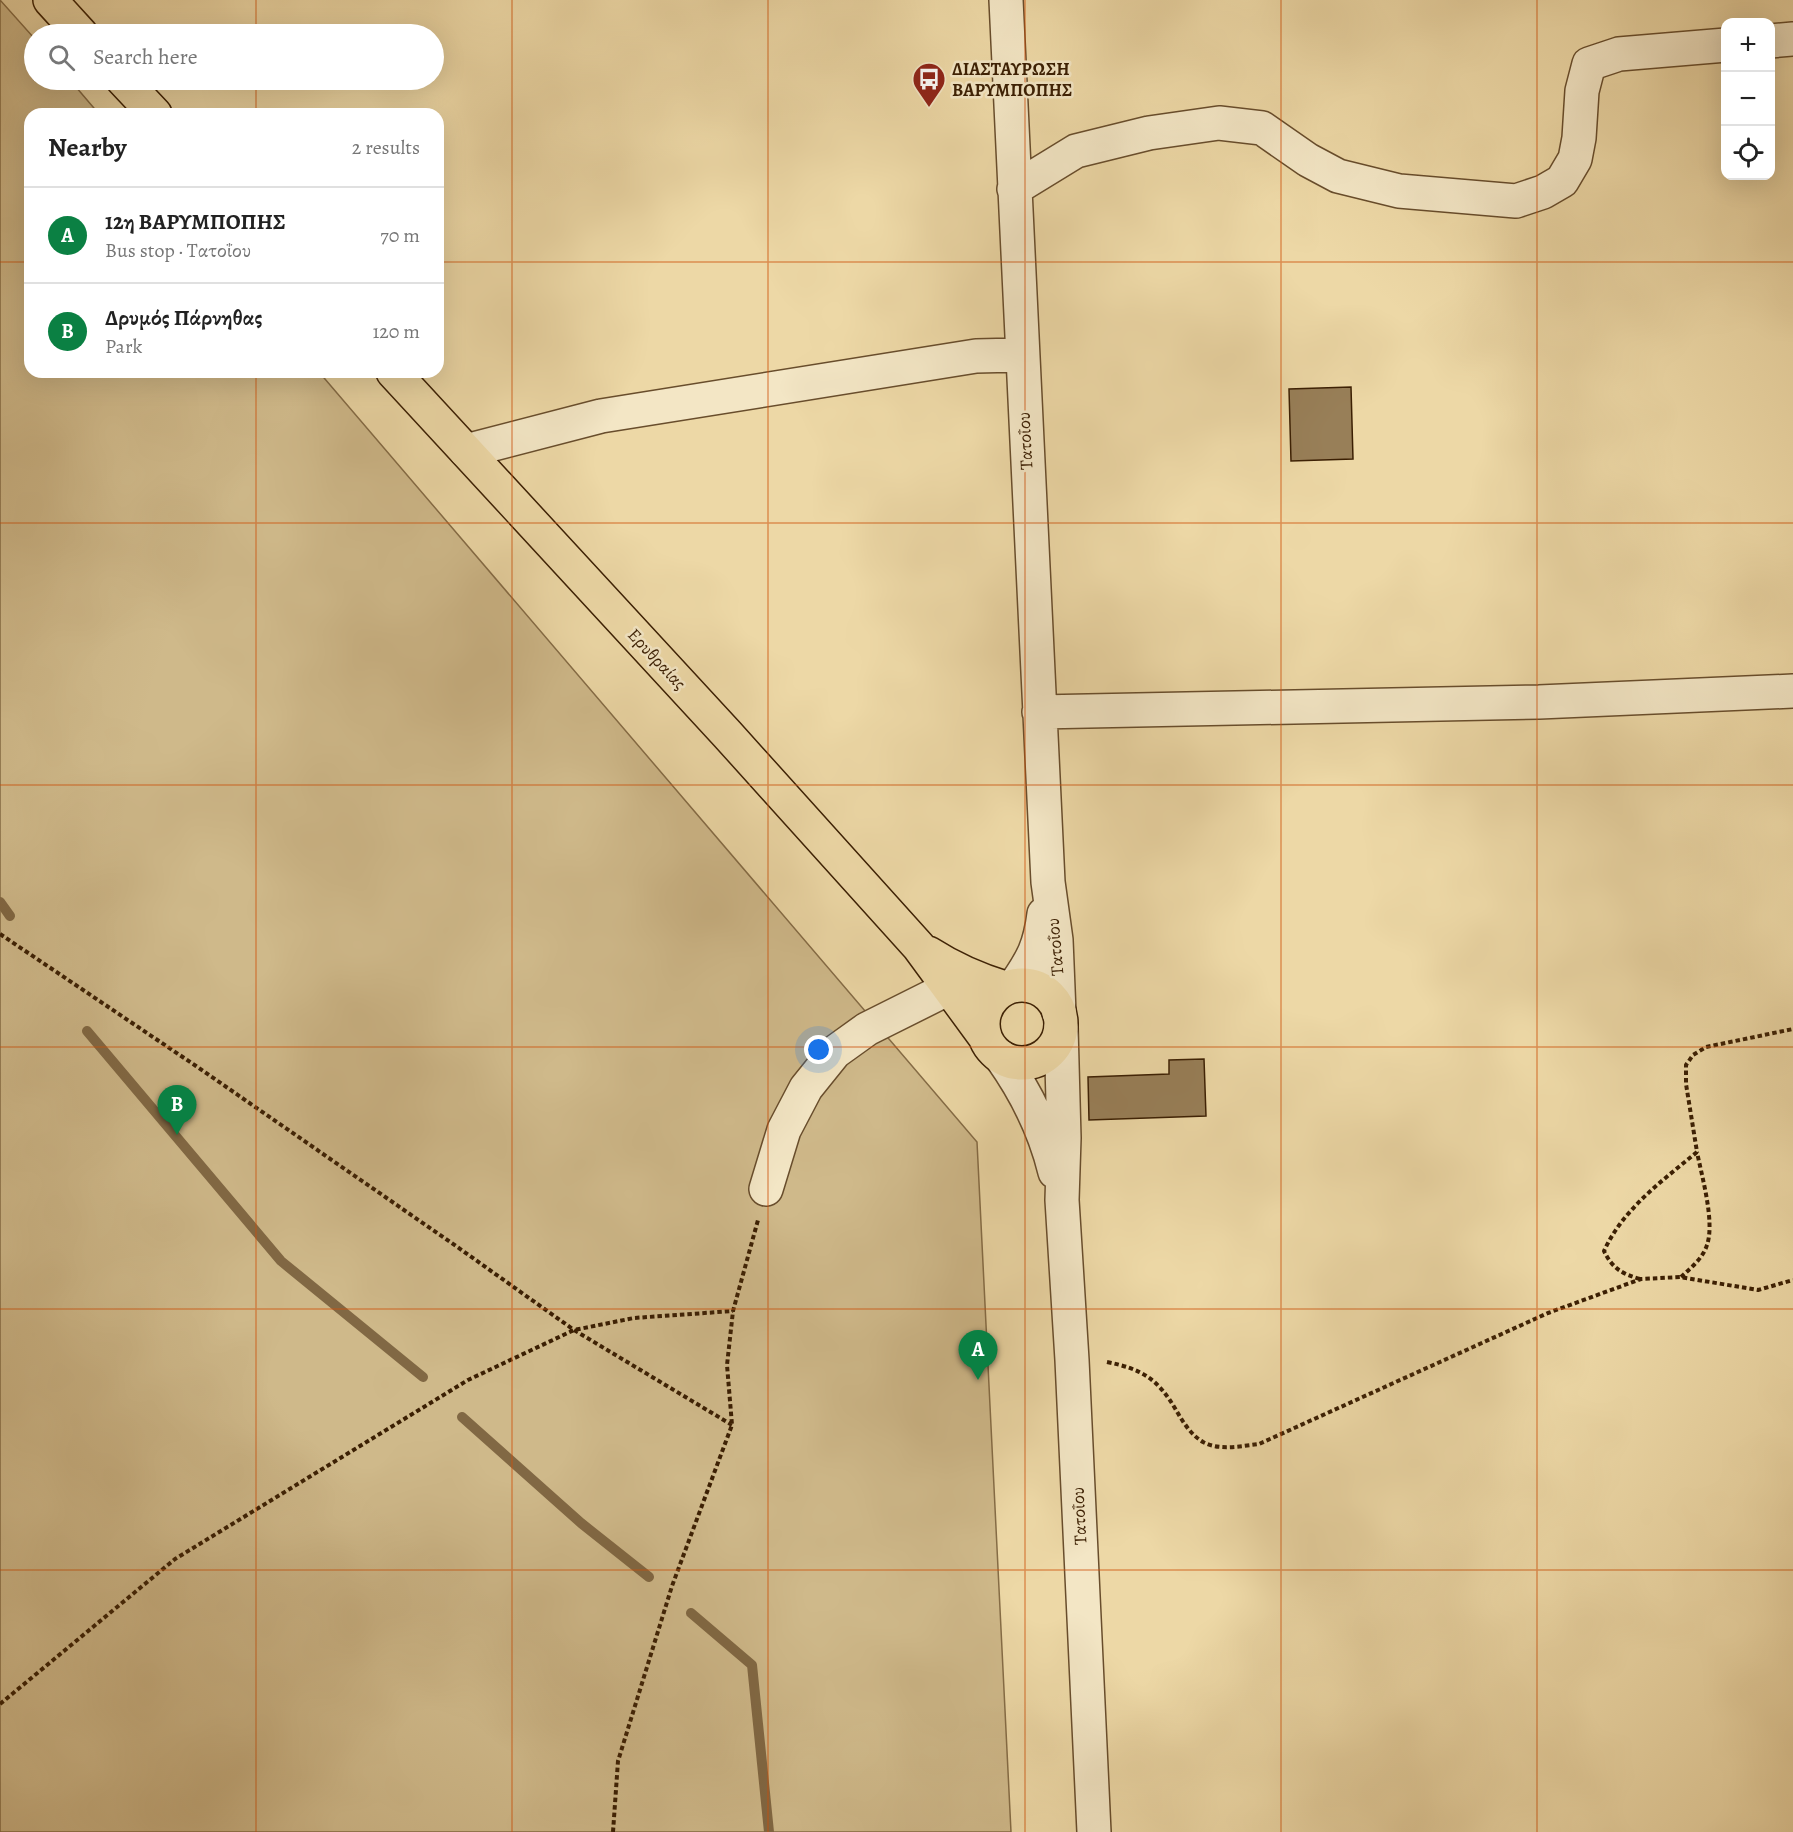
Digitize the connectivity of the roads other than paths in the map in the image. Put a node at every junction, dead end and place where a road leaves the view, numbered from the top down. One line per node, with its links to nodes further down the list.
1 (50, 0): 3 (main road)
2 (1006, 0): 9 (street, Τατοΐου)
3 (72, 24)
4 (1793, 39): 5 (street)
5 (1775, 41)
6 (1721, 45): 9 (street)
7 (132, 90): 8 (main road)
8 (149, 108)
9 (1014, 189): 10 (street, Τατοΐου)
10 (1021, 355): 12 (street); 14 (street, Τατοΐου)
11 (398, 378): 12 (main road, Ερυθραίας)
12 (465, 451): 16 (main road, Ερυθραίας)
13 (1793, 691): 14 (street)
14 (1039, 712): 15 (street, Τατοΐου)
15 (1048, 882): 17 (street, Τατοΐου); 19 (street, Τατοΐου)
16 (919, 947): 17 (main road, Ερυθραίας); 18 (main road, Ερυθραίας)
17 (1010, 986): 19 (main road); 20 (main road)
18 (949, 988): 20 (main road, Ερυθραίας); 21 (street)
19 (1060, 1020): 20 (main road); 22 (street, Τατοΐου)
20 (993, 1047): 22 (street, Τατοΐου)
21 (766, 1189)
22 (1062, 1200): 23 (street, Τατοΐου)
23 (1094, 1832)

